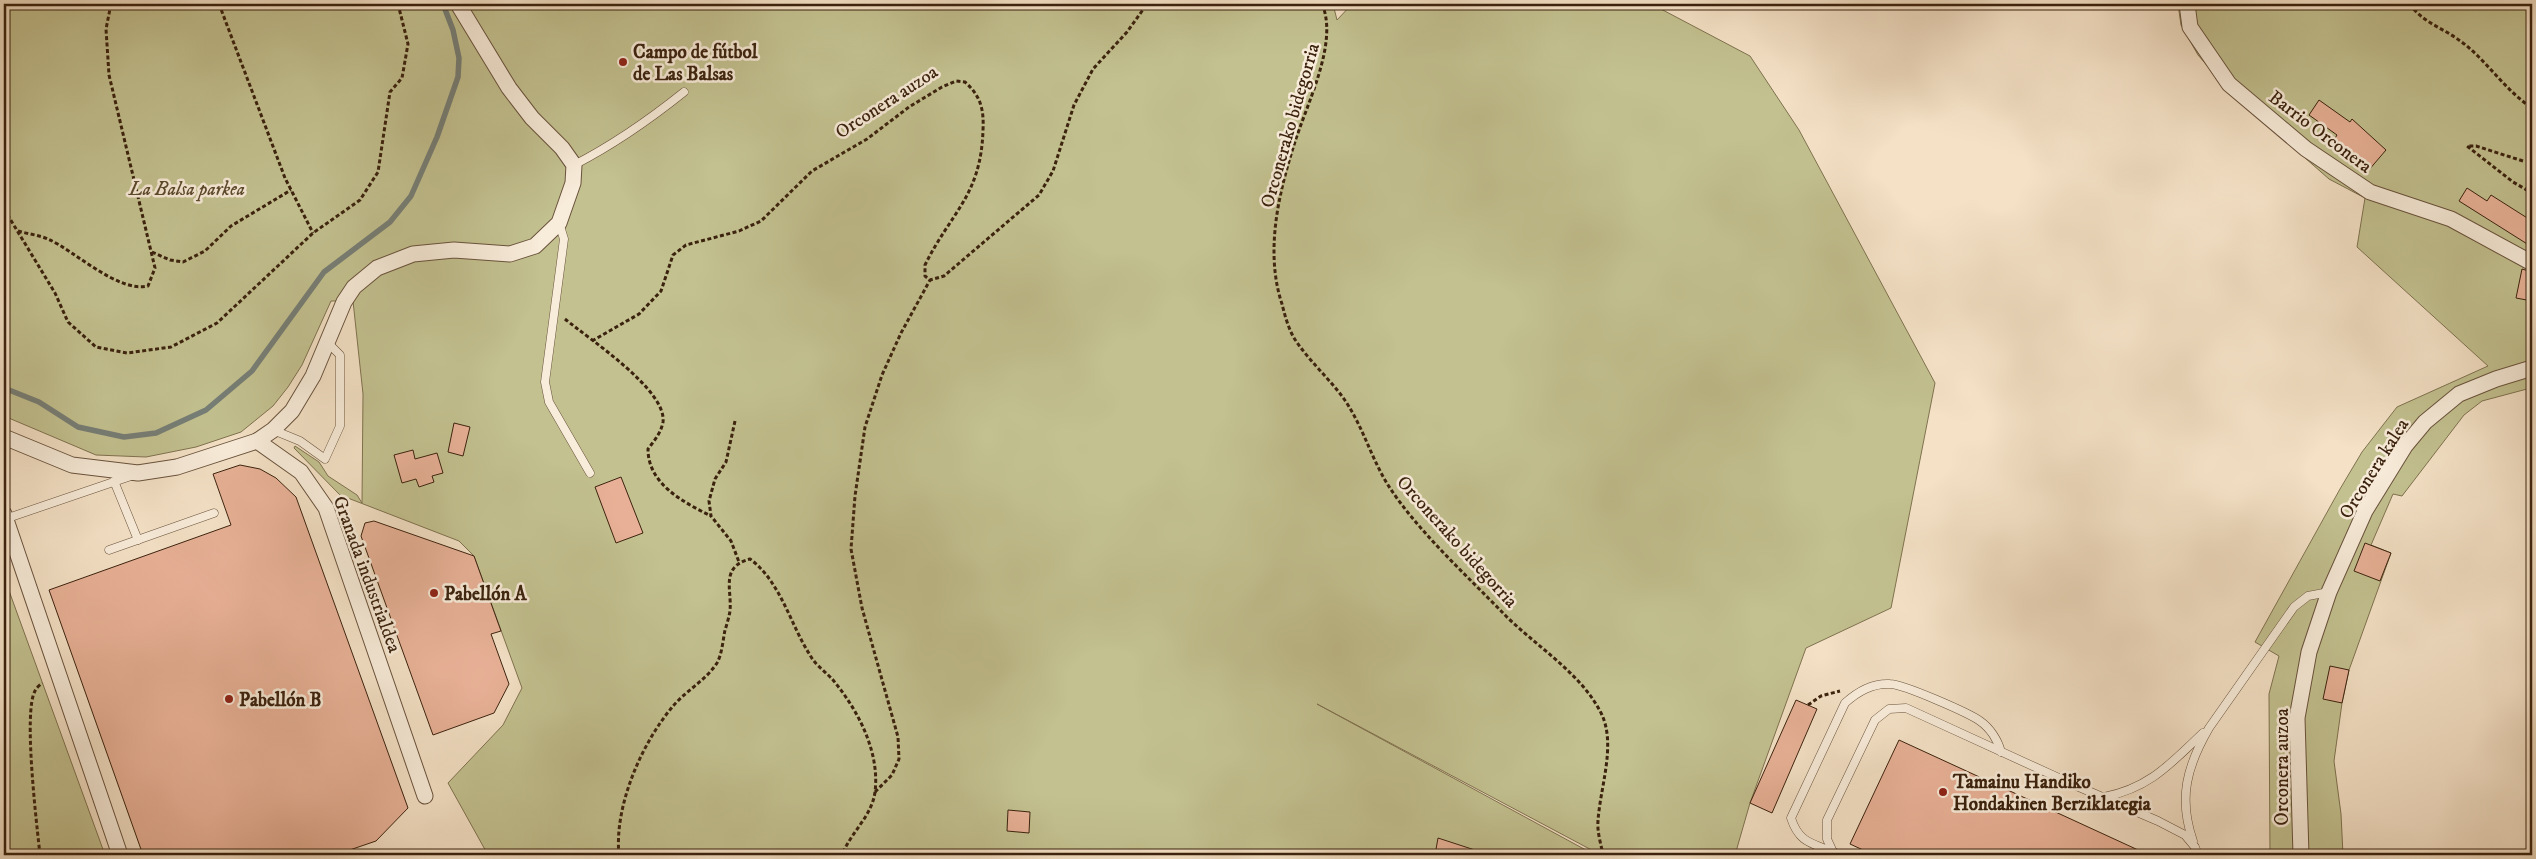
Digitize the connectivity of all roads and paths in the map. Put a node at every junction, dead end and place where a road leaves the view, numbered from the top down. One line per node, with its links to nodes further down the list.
1 (111, 4): 19 (path)
2 (219, 4): 13 (path)
3 (398, 4): 18 (path)
4 (458, 4): 12 (street)
5 (1147, 4): 21 (path)
6 (1322, 4): 56 (path, Orconerako bidegorria)
7 (2187, 4): 20 (street, Barrio Orconera)
8 (2410, 4): 10 (path)
9 (684, 92): 12 (lane)
10 (2532, 108)
11 (2523, 162): 14 (path)
12 (574, 166): 16 (street)
13 (291, 190): 18 (path); 19 (path)
14 (2532, 192)
15 (4, 209): 17 (path)
16 (560, 223): 22 (lane); 24 (street)
17 (18, 231): 18 (path); 19 (path)
18 (313, 233)
19 (151, 252)
20 (2532, 263)
21 (930, 280): 23 (path, Orconera auzoa); 45 (path)
22 (554, 309): 23 (path); 30 (lane)
23 (592, 341): 34 (path)
24 (328, 343): 27 (street); 27 (lane)
25 (2532, 368): 39 (street, Orconera kalea)
26 (735, 421): 34 (path)
27 (273, 430): 29 (street)
28 (4, 437): 31 (street)
29 (256, 441): 31 (street); 46 (street, Granada industrialdea)
30 (590, 472)
31 (138, 473): 32 (lane)
32 (114, 482): 35 (lane); 36 (lane)
33 (214, 512): 36 (lane)
34 (711, 516): 38 (path)
35 (5, 517): 51 (street)
36 (138, 540): 37 (lane)
37 (109, 550)
38 (740, 562): 45 (path); 54 (path)
39 (2329, 592): 43 (lane); 57 (street, Orconera auzoa)
40 (42, 683): 50 (path)
41 (1858, 692): 42 (path); 44 (lane); 49 (lane)
42 (1808, 706)
43 (2208, 728): 47 (lane); 48 (lane)
44 (2002, 752): 47 (lane); 49 (lane)
45 (875, 792): 55 (path)
46 (425, 796)
47 (2104, 797): 48 (lane)
48 (2197, 851)
49 (1837, 854)
50 (40, 855)
51 (120, 855)
52 (474, 855): 53 (path)
53 (496, 855)
54 (619, 855)
55 (842, 855)
56 (1604, 855)
57 (2301, 855)

